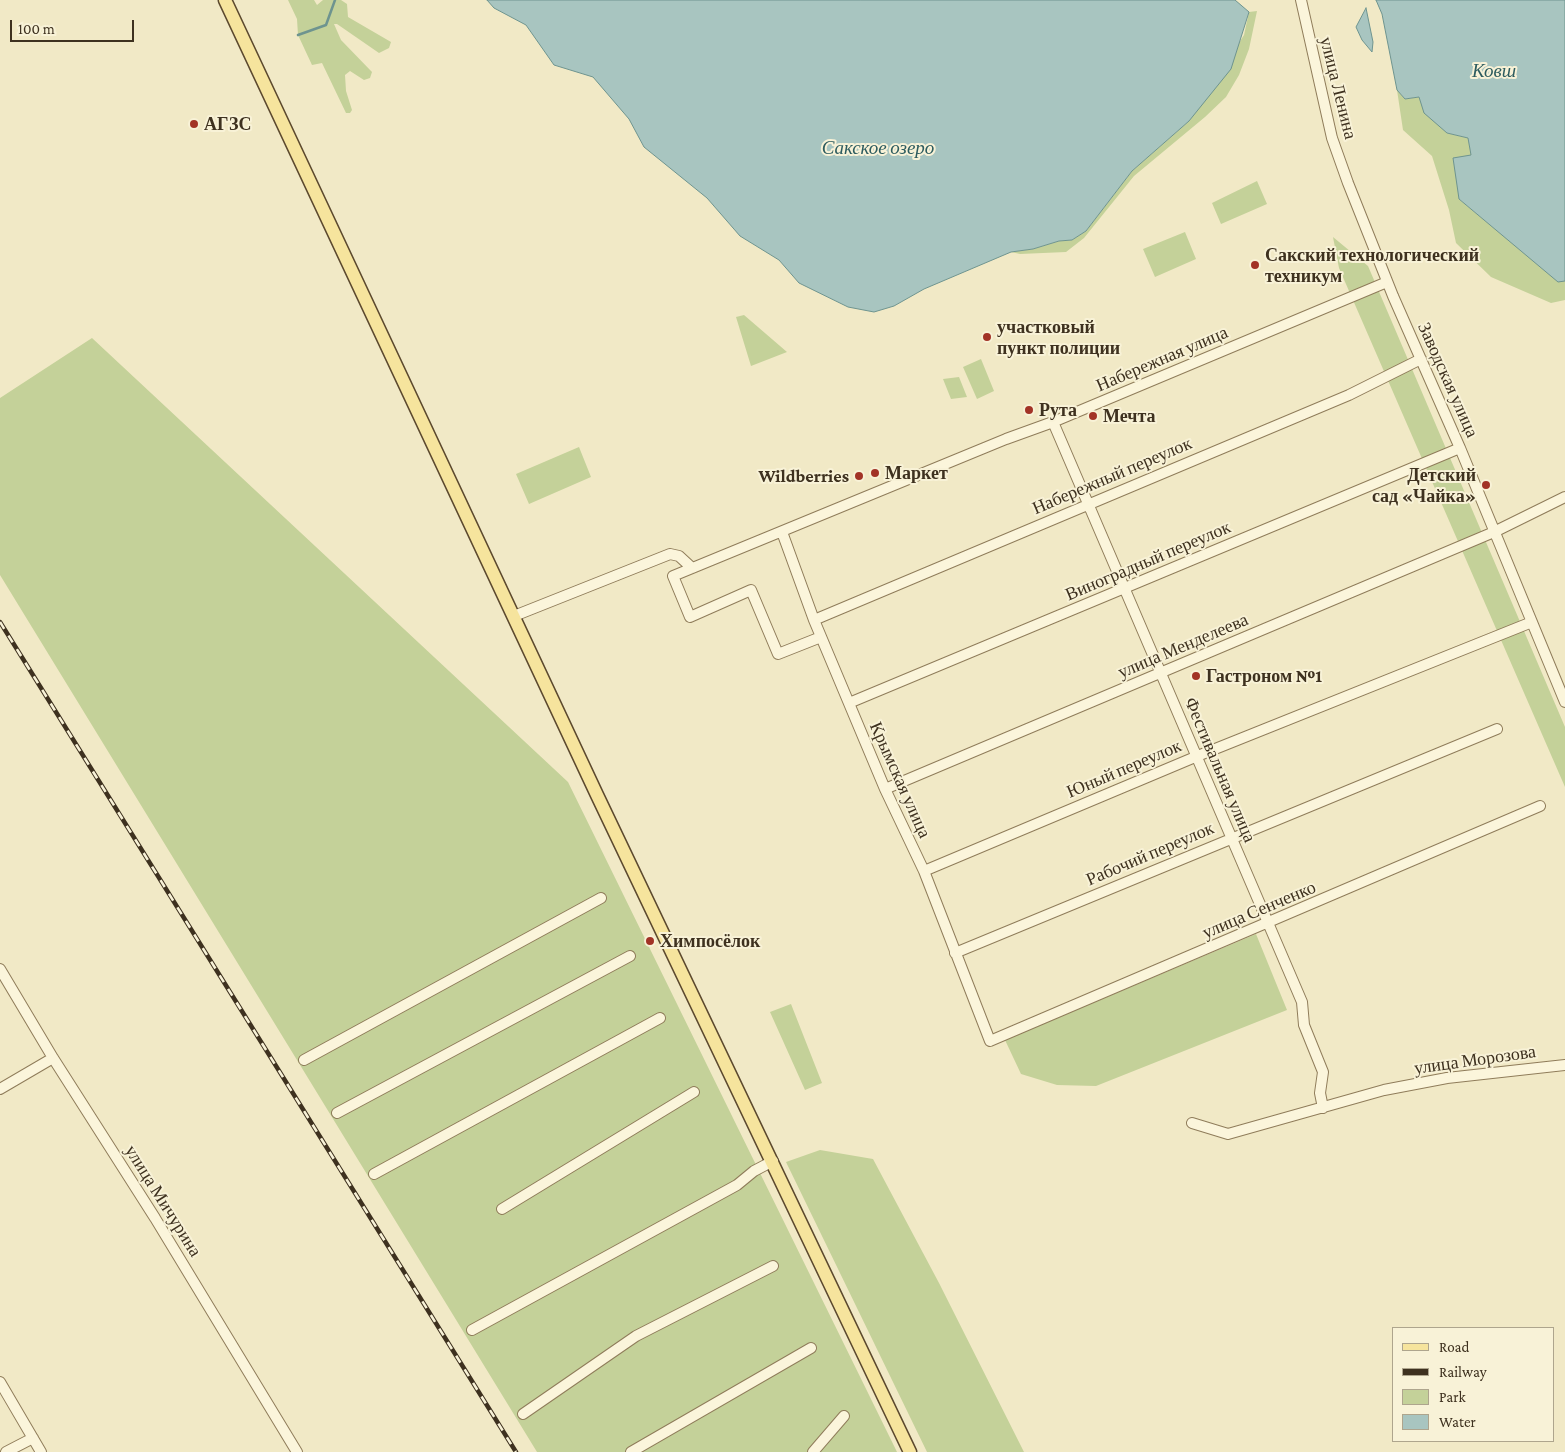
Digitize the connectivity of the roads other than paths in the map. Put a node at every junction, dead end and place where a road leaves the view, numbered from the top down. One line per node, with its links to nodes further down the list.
1 (225, 0): 14 (main road)
2 (1301, 0): 3 (street, улица Ленина)
3 (1348, 183): 4 (street, Заводская улица)
4 (1387, 282): 5 (street, Заводская улица); 6 (street, Набережная улица)
5 (1421, 359): 7 (street, Заводская улица); 9 (street, Набережный переулок)
6 (1053, 422): 9 (street, Фестивальная улица); 10 (street, Набережная улица)
7 (1460, 448): 11 (street, Заводская улица); 13 (street, Виноградный переулок)
8 (1565, 497): 11 (street, улица Менделеева)
9 (1088, 504): 13 (street, Фестивальная улица); 15 (street, Набережный переулок)
10 (782, 532): 12 (street, Набережная улица); 15 (street, Крымская улица)
11 (1494, 532): 16 (street, Заводская улица); 18 (street, улица Менделеева)
12 (692, 568): 14 (street); 17 (street, Набережная улица)
13 (1124, 588): 18 (street, Фестивальная улица); 20 (street, Виноградный переулок)
14 (514, 616): 42 (main road)
15 (814, 620): 17 (street, Крымская улица)
16 (1532, 622): 19 (street, Заводская улица); 22 (street, Юный переулок)
17 (821, 637): 20 (street, Крымская улица)
18 (1160, 673): 22 (street, Фестивальная улица); 23 (street, улица Менделеева)
19 (1565, 702)
20 (848, 703): 23 (street, Крымская улица)
21 (1497, 729): 25 (street, Рабочий переулок)
22 (1196, 757): 25 (street, Фестивальная улица); 26 (street, Юный переулок)
23 (885, 789): 26 (street, Крымская улица)
24 (1540, 806): 28 (street, улица Сенченко)
25 (1231, 837): 28 (street, Фестивальная улица); 29 (street, Рабочий переулок)
26 (924, 871): 29 (street, Крымская улица)
27 (600, 898): 35 (street)
28 (1269, 923): 33 (street, улица Сенченко); 39 (street, Фестивальная улица)
29 (955, 953): 33 (street, Крымская улица)
30 (630, 956): 40 (street)
31 (0, 969): 34 (street, улица Мичурина)
32 (660, 1018): 43 (street)
33 (990, 1041)
34 (53, 1058): 37 (street); 54 (street, улица Мичурина)
35 (304, 1060)
36 (1565, 1065): 39 (street, улица Морозова)
37 (0, 1088)
38 (694, 1092): 44 (street)
39 (1323, 1108): 41 (street, улица Морозова)
40 (337, 1113)
41 (1192, 1123)
42 (772, 1161): 46 (street); 57 (main road)
43 (374, 1174)
44 (502, 1209)
45 (773, 1266): 49 (street)
46 (472, 1330)
47 (811, 1348): 55 (street)
48 (0, 1382): 51 (street)
49 (523, 1414)
50 (844, 1416): 56 (street)
51 (32, 1438): 52 (street); 53 (street)
52 (6, 1452)
53 (42, 1452)
54 (297, 1452)
55 (631, 1452)
56 (812, 1452)
57 (910, 1452)

